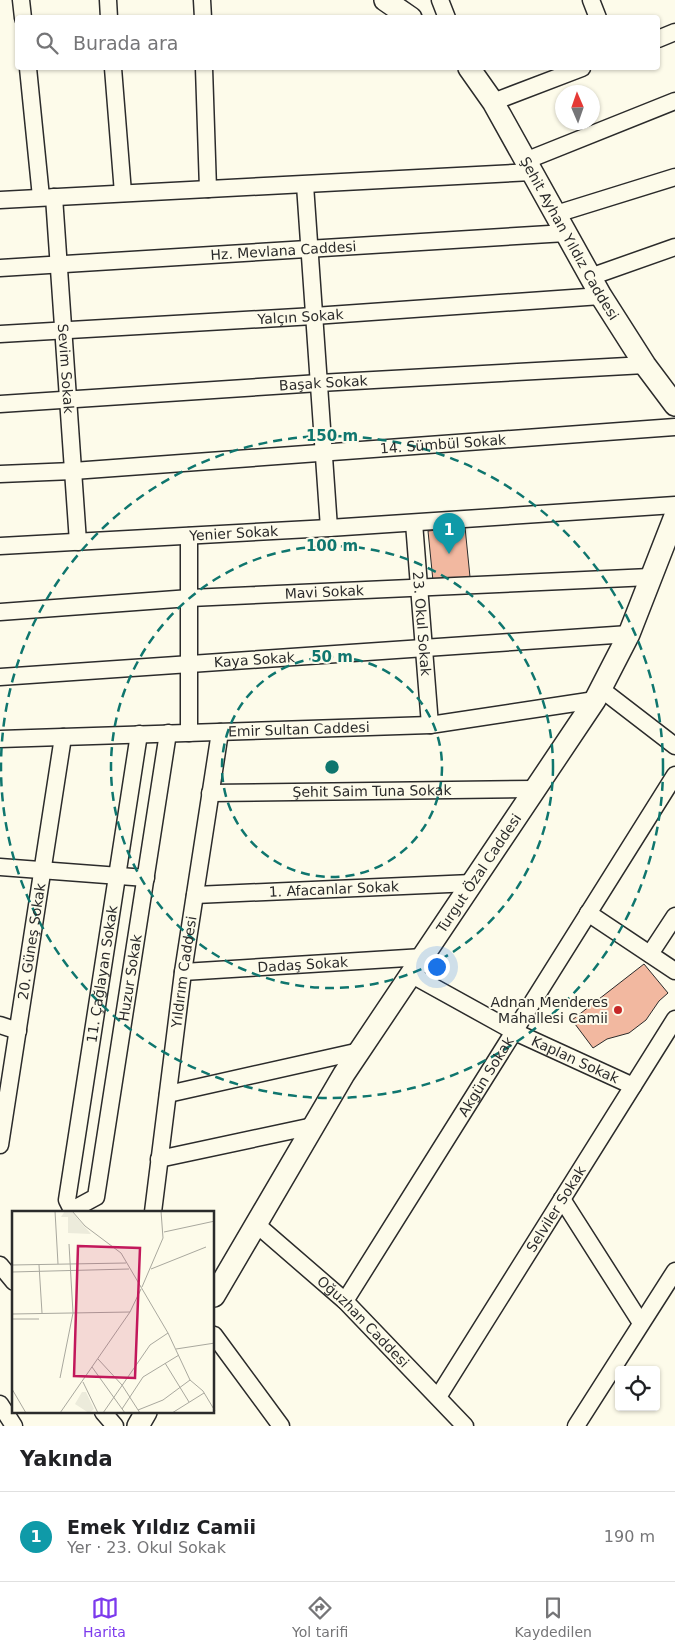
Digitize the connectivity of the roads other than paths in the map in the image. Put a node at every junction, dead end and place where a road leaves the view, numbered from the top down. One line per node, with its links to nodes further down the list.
1 (22, 0): 6 (street)
2 (108, 0): 7 (street)
3 (202, 0): 8 (street)
4 (440, 0): 9 (street)
5 (591, 0): 10 (street)
6 (23, 15)
7 (109, 15)
8 (202, 15)
9 (446, 15)
10 (597, 15)
11 (675, 32): 12 (street)
12 (660, 38)
13 (28, 70): 25 (street, Sevim Sokak)
14 (113, 70): 24 (street)
15 (204, 70): 23 (street)
16 (469, 70): 19 (main road, Şehit Ayhan Yıldız Caddesi)
17 (577, 70): 19 (street)
18 (675, 101): 20 (street)
19 (493, 102): 20 (main road, Şehit Ayhan Yıldız Caddesi)
20 (528, 167): 22 (street); 27 (main road, Şehit Ayhan Yıldız Caddesi)
21 (675, 177): 27 (street, Hz. Mevlana Caddesi)
22 (305, 185): 23 (street); 29 (street)
23 (208, 189): 24 (street)
24 (123, 193): 25 (street)
25 (48, 197): 26 (street); 30 (street, Sevim Sokak)
26 (0, 200)
27 (561, 224): 29 (street, Hz. Mevlana Caddesi); 32 (main road, Şehit Ayhan Yıldız Caddesi)
28 (675, 247): 32 (street)
29 (309, 250): 30 (street, Hz. Mevlana Caddesi); 34 (street)
30 (59, 264): 31 (street, Hz. Mevlana Caddesi); 35 (street, Sevim Sokak)
31 (0, 268)
32 (590, 277): 33 (main road, Şehit Ayhan Yıldız Caddesi)
33 (601, 296): 34 (street, Yalçın Sokak); 37 (main road, Şehit Ayhan Yıldız Caddesi)
34 (314, 316): 35 (street, Yalçın Sokak); 38 (street)
35 (63, 330): 36 (street, Yalçın Sokak); 39 (street, Sevim Sokak)
36 (0, 334)
37 (645, 365): 38 (street, Başak Sokak); 41 (main road, Şehit Ayhan Yıldız Caddesi)
38 (319, 383): 39 (street, Başak Sokak); 43 (street)
39 (68, 400): 40 (street, Başak Sokak); 44 (street, Sevim Sokak)
40 (0, 404)
41 (675, 405)
42 (675, 427): 43 (street, 14. Sümbül Sokak)
43 (324, 454): 44 (street, 14. Sümbül Sokak); 48 (street)
44 (73, 472): 45 (street, 14. Sümbül Sokak); 50 (street, Sevim Sokak)
45 (0, 474)
46 (674, 517): 47 (street, Yenier Sokak); 52 (main road, Turgut Özal Caddesi)
47 (414, 523): 48 (street, Yenier Sokak); 53 (street, 23. Okul Sokak)
48 (329, 528): 49 (street, Yenier Sokak)
49 (189, 536): 50 (street, Yenier Sokak); 54 (street)
50 (78, 542): 51 (street, Yenier Sokak)
51 (0, 546)
52 (650, 577): 53 (street, Mavi Sokak); 56 (main road, Turgut Özal Caddesi)
53 (420, 588): 54 (street, Mavi Sokak); 57 (street, 23. Okul Sokak)
54 (190, 598): 55 (street, Mavi Sokak); 58 (street)
55 (0, 612)
56 (628, 634): 57 (street, Kaya Sokak); 60 (main road, Turgut Özal Caddesi)
57 (424, 648): 58 (street, Kaya Sokak); 61 (street, 23. Okul Sokak)
58 (190, 665): 59 (street, Kaya Sokak); 64 (street)
59 (0, 677)
60 (598, 694): 61 (street, Emir Sultan Caddesi); 68 (street); 70 (main road, Turgut Özal Caddesi)
61 (430, 725): 62 (street, Emir Sultan Caddesi)
62 (220, 732): 64 (street, Emir Sultan Caddesi); 71 (street, Yıldırım Caddesi)
63 (168, 733): 64 (street, Emir Sultan Caddesi); 65 (street, Emir Sultan Caddesi); 75 (street, Huzur Sokak)
64 (190, 733)
65 (139, 734): 66 (street, Emir Sultan Caddesi); 74 (street, 11. Çağlayan Sokak)
66 (63, 737): 67 (street, Emir Sultan Caddesi); 73 (street, 20. Güneş Sokak)
67 (0, 739)
68 (674, 744)
69 (675, 775): 78 (street, Akgün Sokak)
70 (535, 789): 71 (street, Şehit Saim Tuna Sokak); 76 (main road, Turgut Özal Caddesi)
71 (210, 793): 77 (street, Yıldırım Caddesi)
72 (0, 867): 73 (street)
73 (42, 870): 74 (street); 87 (street, 20. Güneş Sokak)
74 (116, 876): 75 (street); 96 (street, 11. Çağlayan Sokak)
75 (146, 878): 96 (street, Huzur Sokak)
76 (472, 883): 77 (street, 1. Afacanlar Sokak); 81 (main road, Turgut Özal Caddesi)
77 (194, 895): 83 (street, Yıldırım Caddesi)
78 (588, 913): 80 (street); 88 (street, Akgün Sokak)
79 (675, 916): 80 (street)
80 (650, 954): 82 (street)
81 (423, 957): 83 (street, Dadaş Sokak); 84 (main road, Turgut Özal Caddesi)
82 (675, 971)
83 (183, 972): 91 (street, Yıldırım Caddesi)
84 (412, 975): 88 (street, Kaplan Sokak); 89 (main road, Turgut Özal Caddesi)
85 (675, 1018): 90 (street, Selviler Sokak)
86 (0, 1025): 87 (street)
87 (18, 1031): 93 (street, 20. Güneş Sokak)
88 (515, 1032): 90 (street, Kaplan Sokak); 103 (street, Akgün Sokak)
89 (360, 1051): 91 (street); 92 (main road, Turgut Özal Caddesi)
90 (632, 1086): 95 (street, Selviler Sokak)
91 (168, 1094): 94 (street, Yıldırım Caddesi)
92 (313, 1126): 94 (street); 98 (main road, Turgut Özal Caddesi)
93 (0, 1145)
94 (159, 1159): 97 (street, Yıldırım Caddesi)
95 (562, 1199): 104 (street); 106 (street, Selviler Sokak)
96 (72, 1211)
97 (153, 1211)
98 (256, 1224): 102 (main road, Turgut Özal Caddesi); 103 (street, Oğuzhan Caddesi)
99 (6, 1264): 101 (street)
100 (675, 1271): 104 (street)
101 (12, 1278)
102 (215, 1294)
103 (345, 1302): 106 (street, Oğuzhan Caddesi)
104 (641, 1322): 115 (street)
105 (215, 1336): 113 (street)
106 (438, 1397): 114 (street, Oğuzhan Caddesi)
107 (0, 1404): 110 (street)
108 (105, 1414): 111 (street)
109 (145, 1414): 112 (main road)
110 (14, 1426)
111 (115, 1426)
112 (138, 1426)
113 (281, 1426)
114 (464, 1426)
115 (576, 1426)

